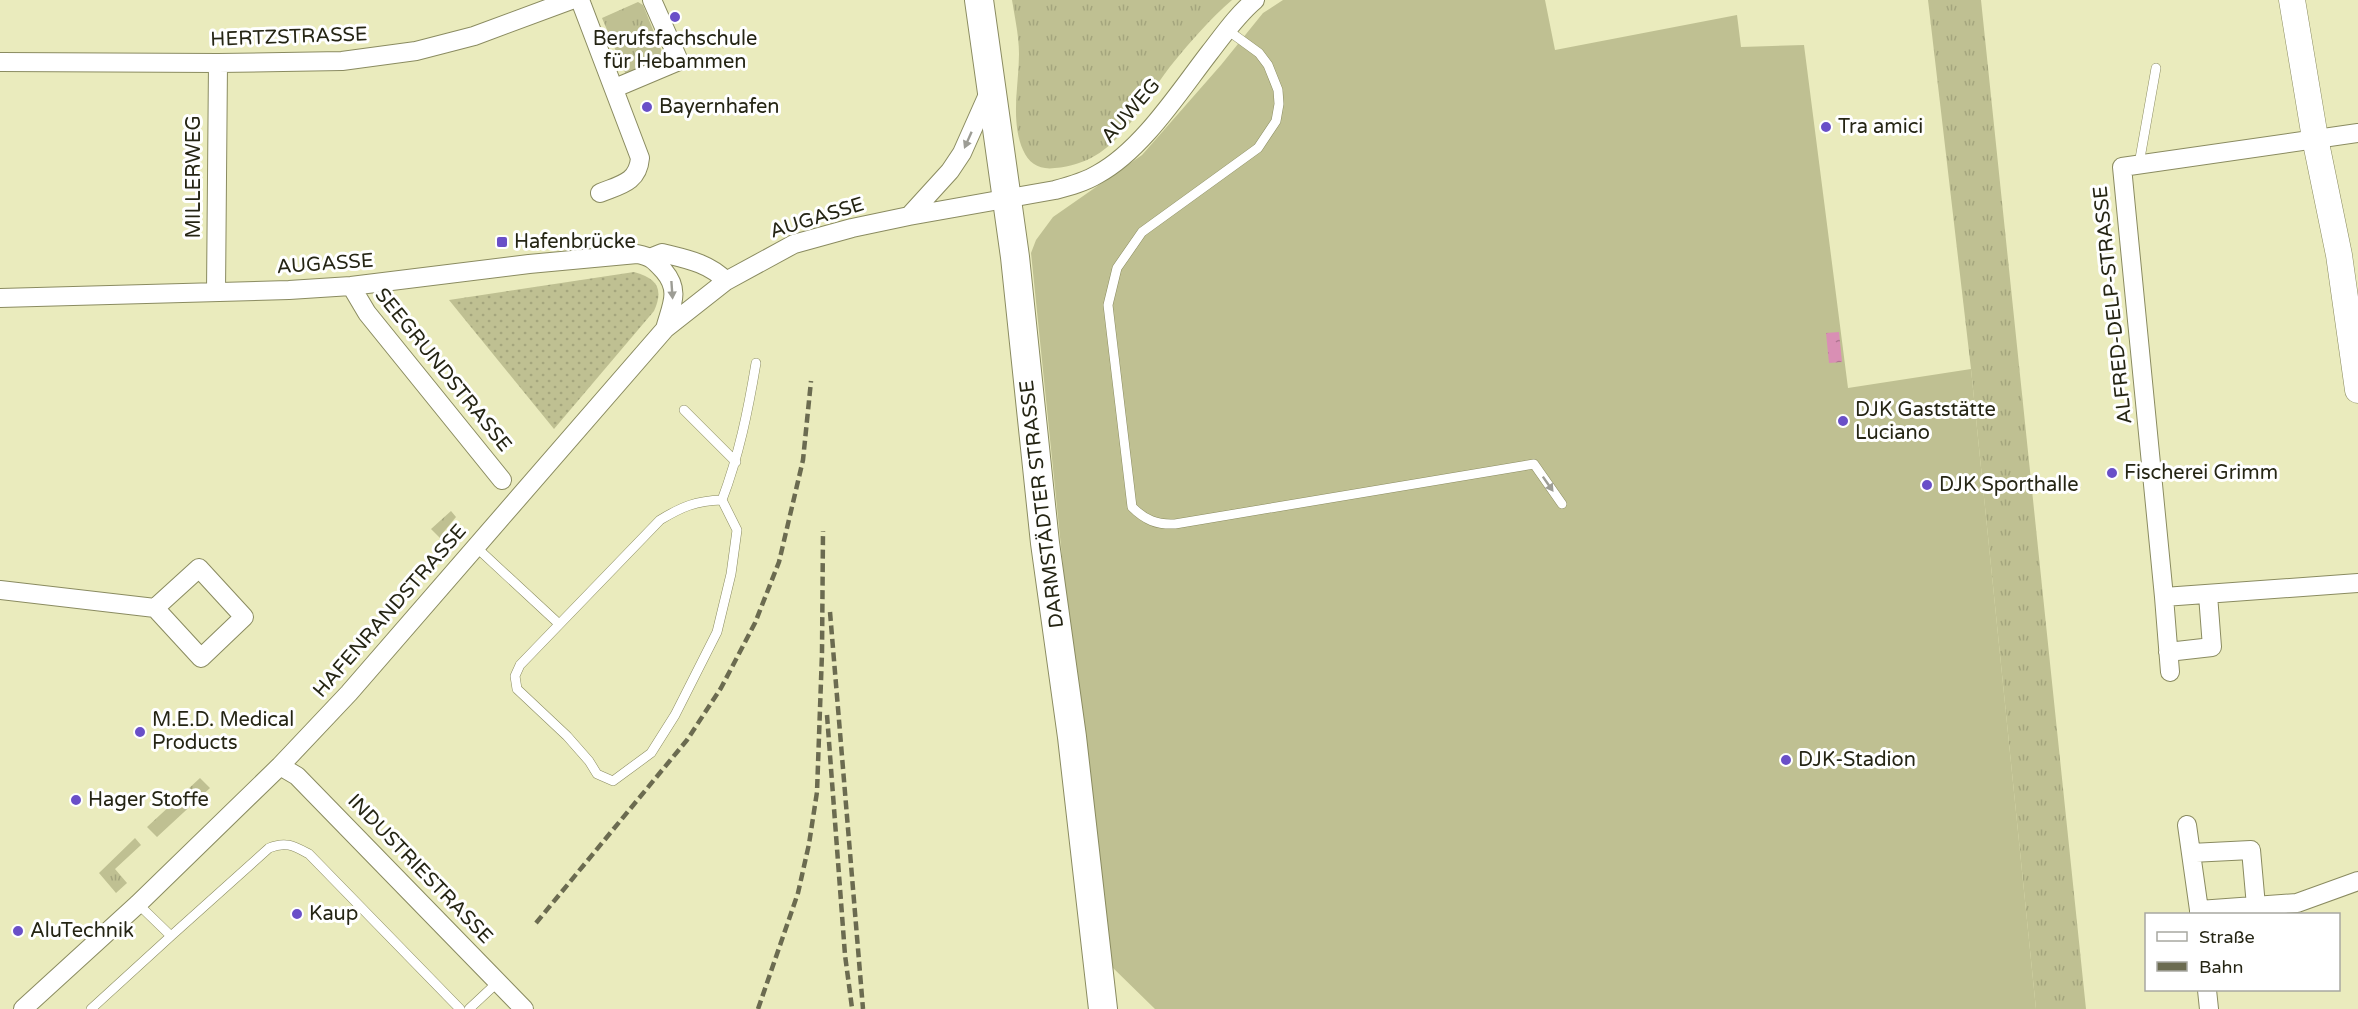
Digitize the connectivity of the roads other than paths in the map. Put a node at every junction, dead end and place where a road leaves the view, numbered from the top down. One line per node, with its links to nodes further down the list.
1 (571, 0): 9 (street, HERTZSTRASSE)
2 (580, 0): 12 (street)
3 (652, 0): 12 (street)
4 (979, 0): 11 (main road, DARMSTÄDTER STRASSE)
5 (1255, 0): 7 (street, AUWEG)
6 (2292, 0): 14 (street)
7 (1227, 29): 17 (street, AUWEG); 31 (lane, one-way to 31)
8 (0, 63): 9 (street, HERTZSTRASSE)
9 (218, 63): 22 (street, MILLERWEG)
10 (2156, 68): 15 (lane)
11 (991, 87): 17 (main road, DARMSTÄDTER STRASSE); 18 (street, one-way to 18)
12 (615, 88): 16 (street)
13 (2358, 133): 14 (street)
14 (2316, 138): 15 (street); 26 (street)
15 (2139, 164): 36 (street, ALFRED-DELP-STRASSE)
16 (600, 193)
17 (1008, 199): 18 (street, AUGASSE); 56 (main road, DARMSTÄDTER STRASSE)
18 (901, 217): 20 (street, AUGASSE)
19 (652, 257): 20 (street, AUGASSE); 21 (street, AUGASSE); 24 (street, one-way to 24)
20 (726, 281): 24 (street, HAFENRANDSTRASSE)
21 (351, 286): 22 (street, AUGASSE); 29 (street, SEEGRUNDSTRASSE)
22 (216, 292): 23 (street, AUGASSE)
23 (0, 298)
24 (665, 329): 32 (street, HAFENRANDSTRASSE)
25 (756, 363): 28 (lane)
26 (2358, 390)
27 (684, 410): 28 (lane)
28 (736, 462): 30 (lane)
29 (502, 480)
30 (722, 500): 38 (lane); 38 (lane)
31 (1562, 504)
32 (476, 546): 38 (lane); 41 (street, HAFENRANDSTRASSE)
33 (2358, 583): 35 (street)
34 (0, 590): 37 (street)
35 (2208, 595): 36 (street); 39 (street)
36 (2164, 597): 39 (street, ALFRED-DELP-STRASSE)
37 (155, 608): 37 (street)
38 (558, 624)
39 (2168, 652): 40 (street, ALFRED-DELP-STRASSE)
40 (2170, 672)
41 (280, 766): 45 (street, HAFENRANDSTRASSE); 49 (street, INDUSTRIESTRASSE)
42 (2187, 825): 43 (street)
43 (2191, 853): 46 (street); 47 (street)
44 (2358, 881): 46 (street)
45 (138, 904): 48 (lane); 51 (street, HAFENRANDSTRASSE)
46 (2256, 906): 47 (street)
47 (2199, 913)
48 (171, 936): 52 (lane); 53 (lane)
49 (499, 981): 54 (lane); 55 (street, INDUSTRIESTRASSE)
50 (2207, 991): 57 (street)
51 (24, 1009)
52 (91, 1009)
53 (460, 1009)
54 (470, 1009)
55 (524, 1009)
56 (1103, 1009)
57 (2209, 1009)

